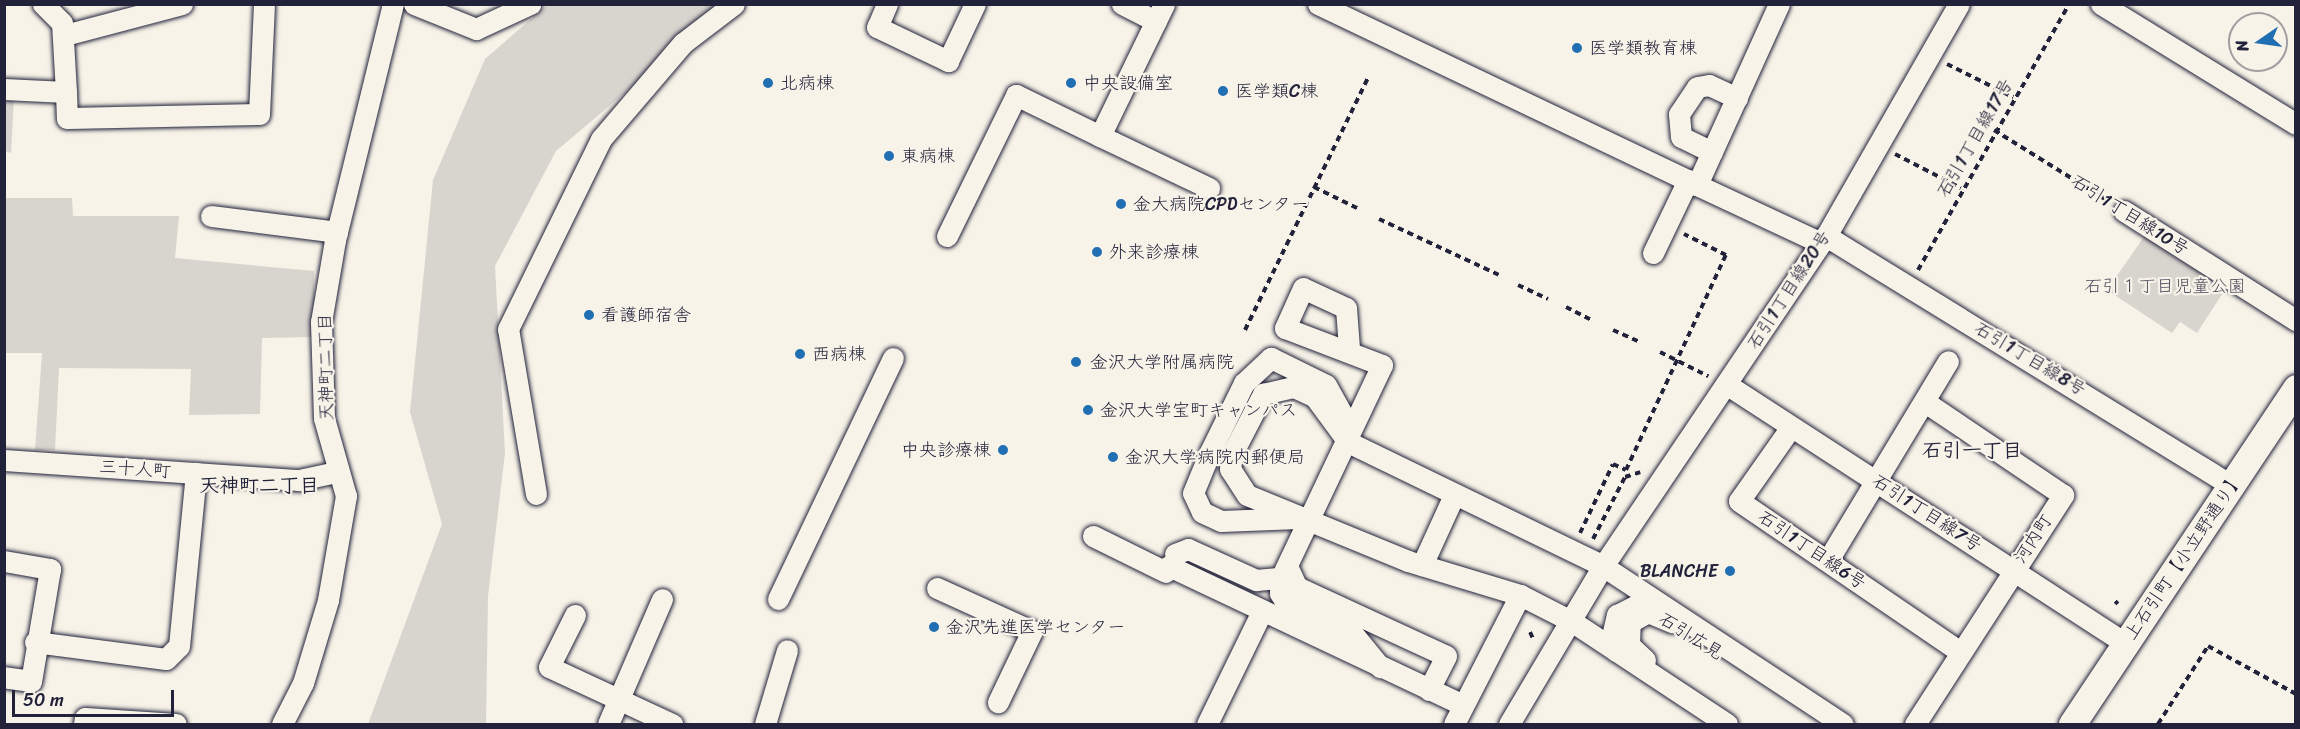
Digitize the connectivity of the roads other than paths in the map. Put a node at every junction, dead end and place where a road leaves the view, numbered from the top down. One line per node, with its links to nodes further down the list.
1 (43, 4): 16 (street)
2 (264, 4): 18 (street)
3 (393, 4): 27 (street, 天神町二丁目)
4 (414, 4): 5 (street)
5 (530, 4)
6 (734, 4): 45 (street)
7 (887, 4): 8 (street)
8 (975, 4)
9 (1122, 4): 15 (street)
10 (1318, 4): 23 (street, 石引1丁目線8号)
11 (1779, 4): 19 (street)
12 (1959, 4): 29 (street, 石引1丁目線20号)
13 (2101, 4): 20 (street)
14 (170, 6): 16 (street)
15 (1160, 13): 21 (street)
16 (65, 35): 18 (street)
17 (4, 89): 18 (street)
18 (66, 92)
19 (1737, 98): 22 (street); 22 (street)
20 (2295, 124)
21 (1100, 136): 24 (street); 28 (street)
22 (1712, 152): 23 (street)
23 (1692, 182): 29 (street, 石引1丁目線8号); 30 (street)
24 (1209, 188)
25 (2124, 211): 31 (street, 石引1丁目線10号)
26 (211, 216): 27 (street)
27 (337, 232): 41 (street, 天神町二丁目)
28 (947, 236)
29 (1823, 240): 35 (street, 石引1丁目線20号); 44 (street, 石引1丁目線8号)
30 (1653, 253)
31 (2295, 320)
32 (1348, 348): 39 (street)
33 (893, 358): 60 (street)
34 (1948, 361): 37 (street)
35 (1719, 381): 38 (street, 石引1丁目線7号); 53 (street, 石引1丁目線20号)
36 (2295, 388): 44 (main road, 上石引町【小立野通り】)
37 (1925, 402): 43 (street); 54 (street, 河内町)
38 (1791, 427): 43 (street, 石引1丁目線7号); 49 (street, 石引1丁目線6号)
39 (1348, 442): 46 (street); 47 (street); 47 (street); 47 (street)
40 (4, 460): 42 (street, 三十人町)
41 (336, 472): 42 (street, 三十人町); 77 (street, 天神町二丁目)
42 (196, 473): 64 (street)
43 (1879, 482): 49 (street); 54 (street, 石引1丁目線7号)
44 (2231, 484): 65 (main road, 上石引町【小立野通り】)
45 (536, 494)
46 (1454, 495): 52 (street); 53 (street)
47 (1310, 517): 52 (street); 55 (street)
48 (1093, 536): 51 (street)
49 (1828, 560): 68 (street, 石引1丁目線6号)
50 (4, 561): 64 (street)
51 (1170, 564): 55 (street); 61 (street)
52 (1422, 565): 57 (street)
53 (1604, 566): 59 (street); 63 (street, 石引1丁目線20号)
54 (2014, 570): 65 (street, 石引1丁目線7号); 68 (street, 河内町)
55 (1284, 572): 69 (street); 71 (street)
56 (937, 588): 72 (street)
57 (1521, 595): 63 (street); 74 (street)
58 (662, 598): 73 (street)
59 (1652, 598): 67 (street); 87 (street)
60 (778, 599)
61 (1262, 611): 69 (street); 81 (street)
62 (575, 615): 73 (street)
63 (1573, 622): 67 (street); 83 (street, 石引1丁目線20号)
64 (35, 642): 70 (street)
65 (2126, 644): 89 (main road, 上石引町【小立野通り】)
66 (787, 650): 80 (street)
67 (1616, 651): 84 (street)
68 (1959, 651): 88 (street, 河内町)
69 (1380, 667): 71 (street)
70 (4, 677)
71 (1429, 690): 74 (street)
72 (998, 702)
73 (618, 703): 78 (street); 79 (street)
74 (1461, 704): 82 (street)
75 (84, 724): 76 (street)
76 (176, 724)
77 (282, 724)
78 (608, 724)
79 (672, 724)
80 (765, 724)
81 (1207, 724)
82 (1454, 724)
83 (1509, 724)
84 (1727, 724)
85 (1742, 724): 86 (street, 石引広見)
86 (1828, 724)
87 (1843, 724)
88 (1915, 724)
89 (2072, 724)

